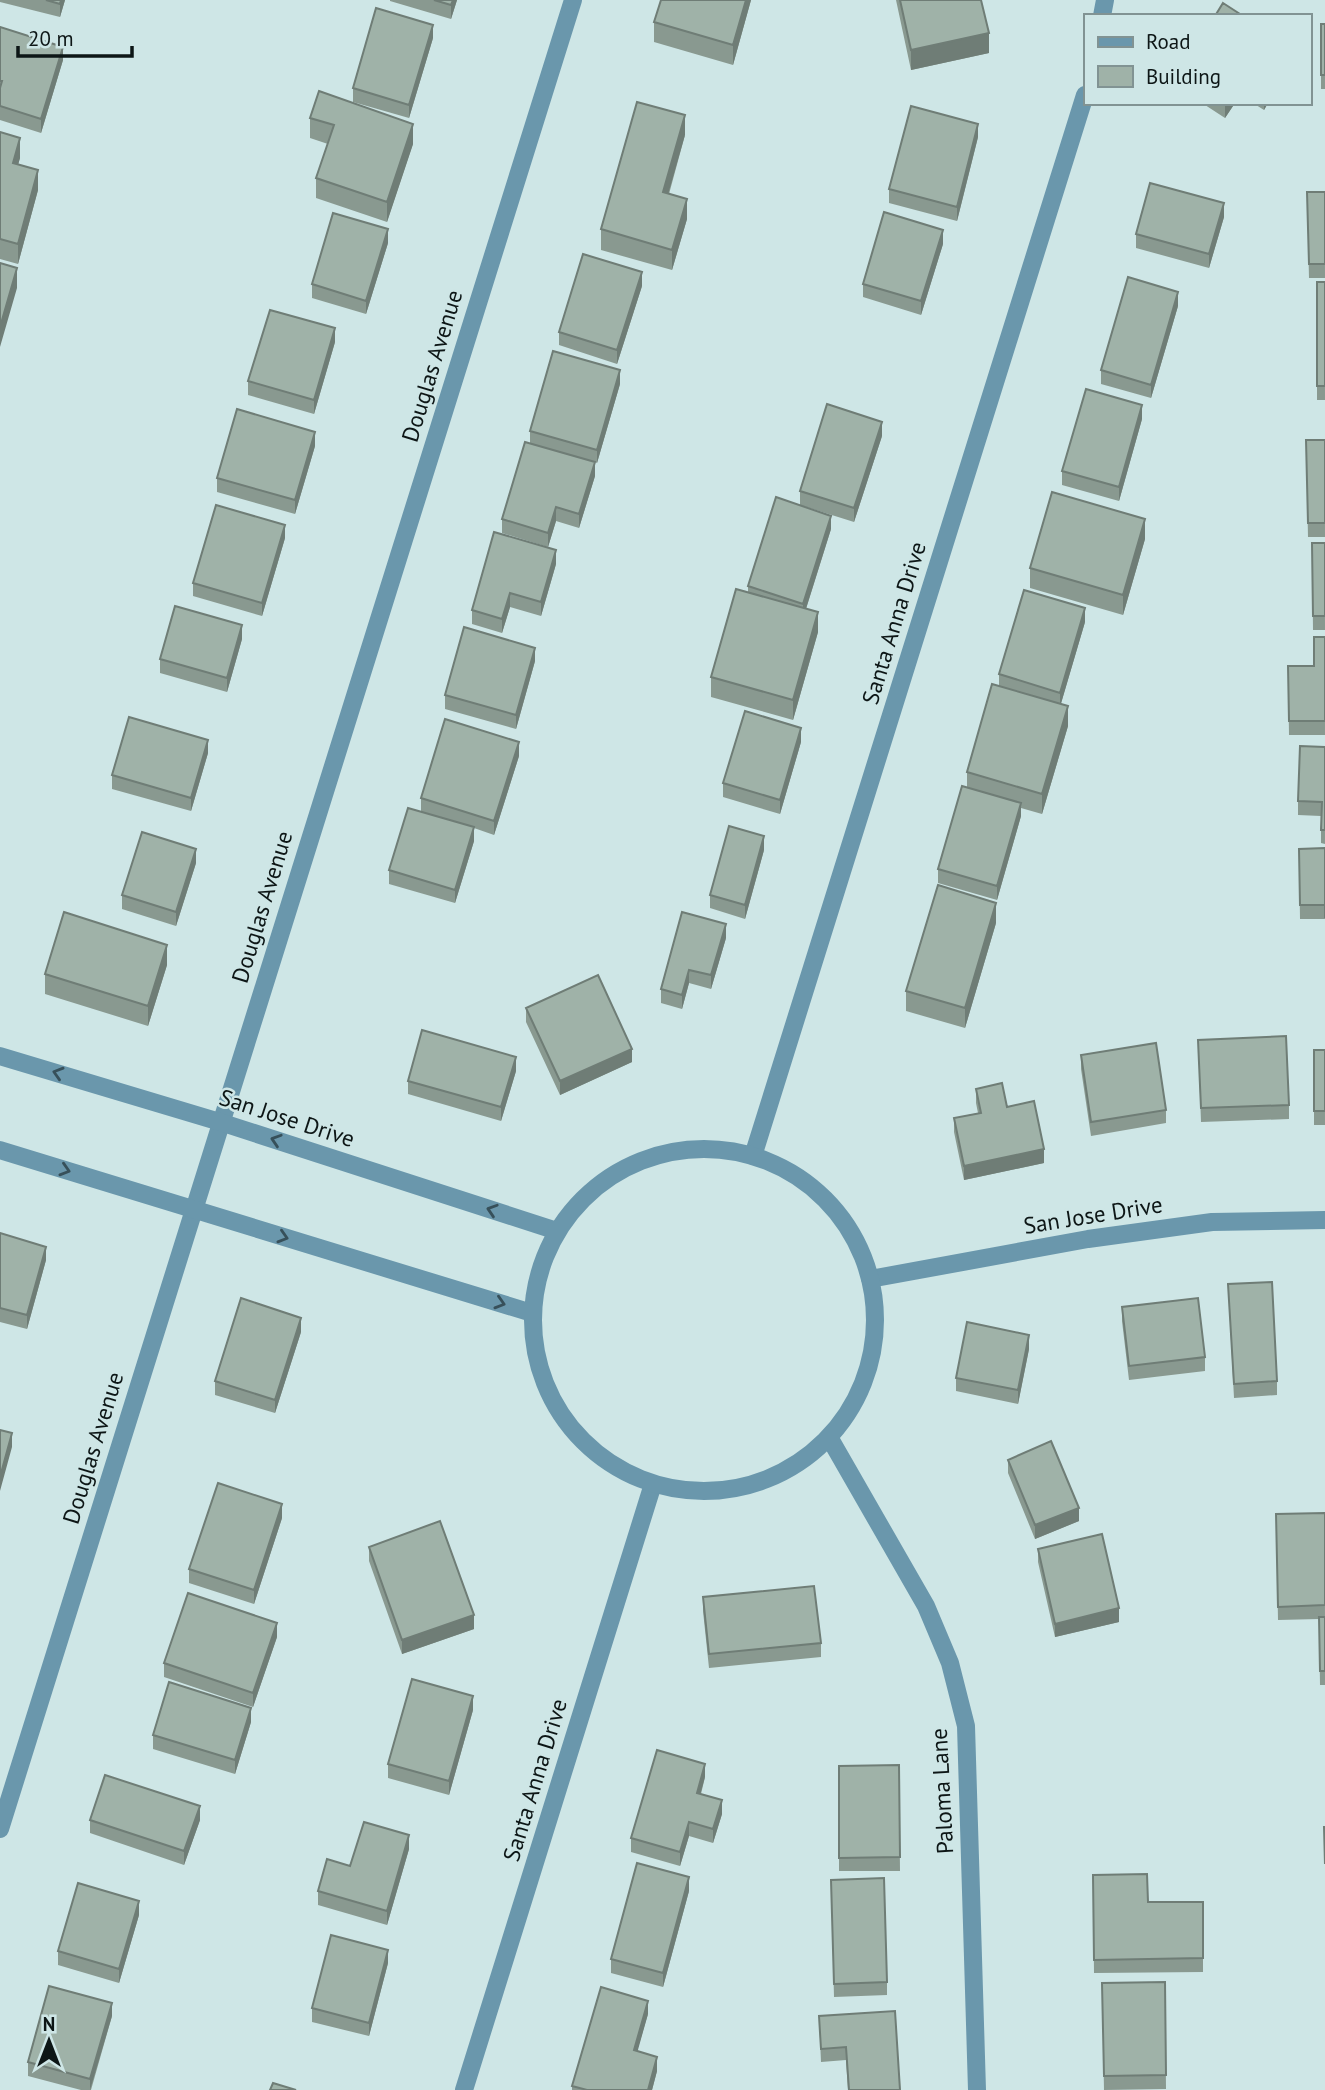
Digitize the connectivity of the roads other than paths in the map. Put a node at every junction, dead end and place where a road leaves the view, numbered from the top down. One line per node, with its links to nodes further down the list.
1 (573, 0): 4 (street, Douglas Avenue)
2 (1084, 100): 6 (street, Santa Anna Drive)
3 (0, 1056): 4 (street, San Jose Drive, one-way to 3)
4 (220, 1122): 7 (street, Douglas Avenue); 9 (street, San Jose Drive, one-way to 4)
5 (0, 1150): 7 (street, one-way to 7)
6 (753, 1156): 9 (street); 10 (street)
7 (193, 1210): 11 (street, one-way to 11); 14 (street, Douglas Avenue)
8 (1325, 1220): 10 (street, San Jose Drive)
9 (557, 1231): 11 (street)
10 (870, 1279): 12 (street)
11 (532, 1313): 13 (street)
12 (829, 1437): 13 (street); 16 (street, Paloma Lane)
13 (653, 1484): 15 (street, Santa Anna Drive)
14 (0, 1829)
15 (464, 2090)
16 (977, 2090)

